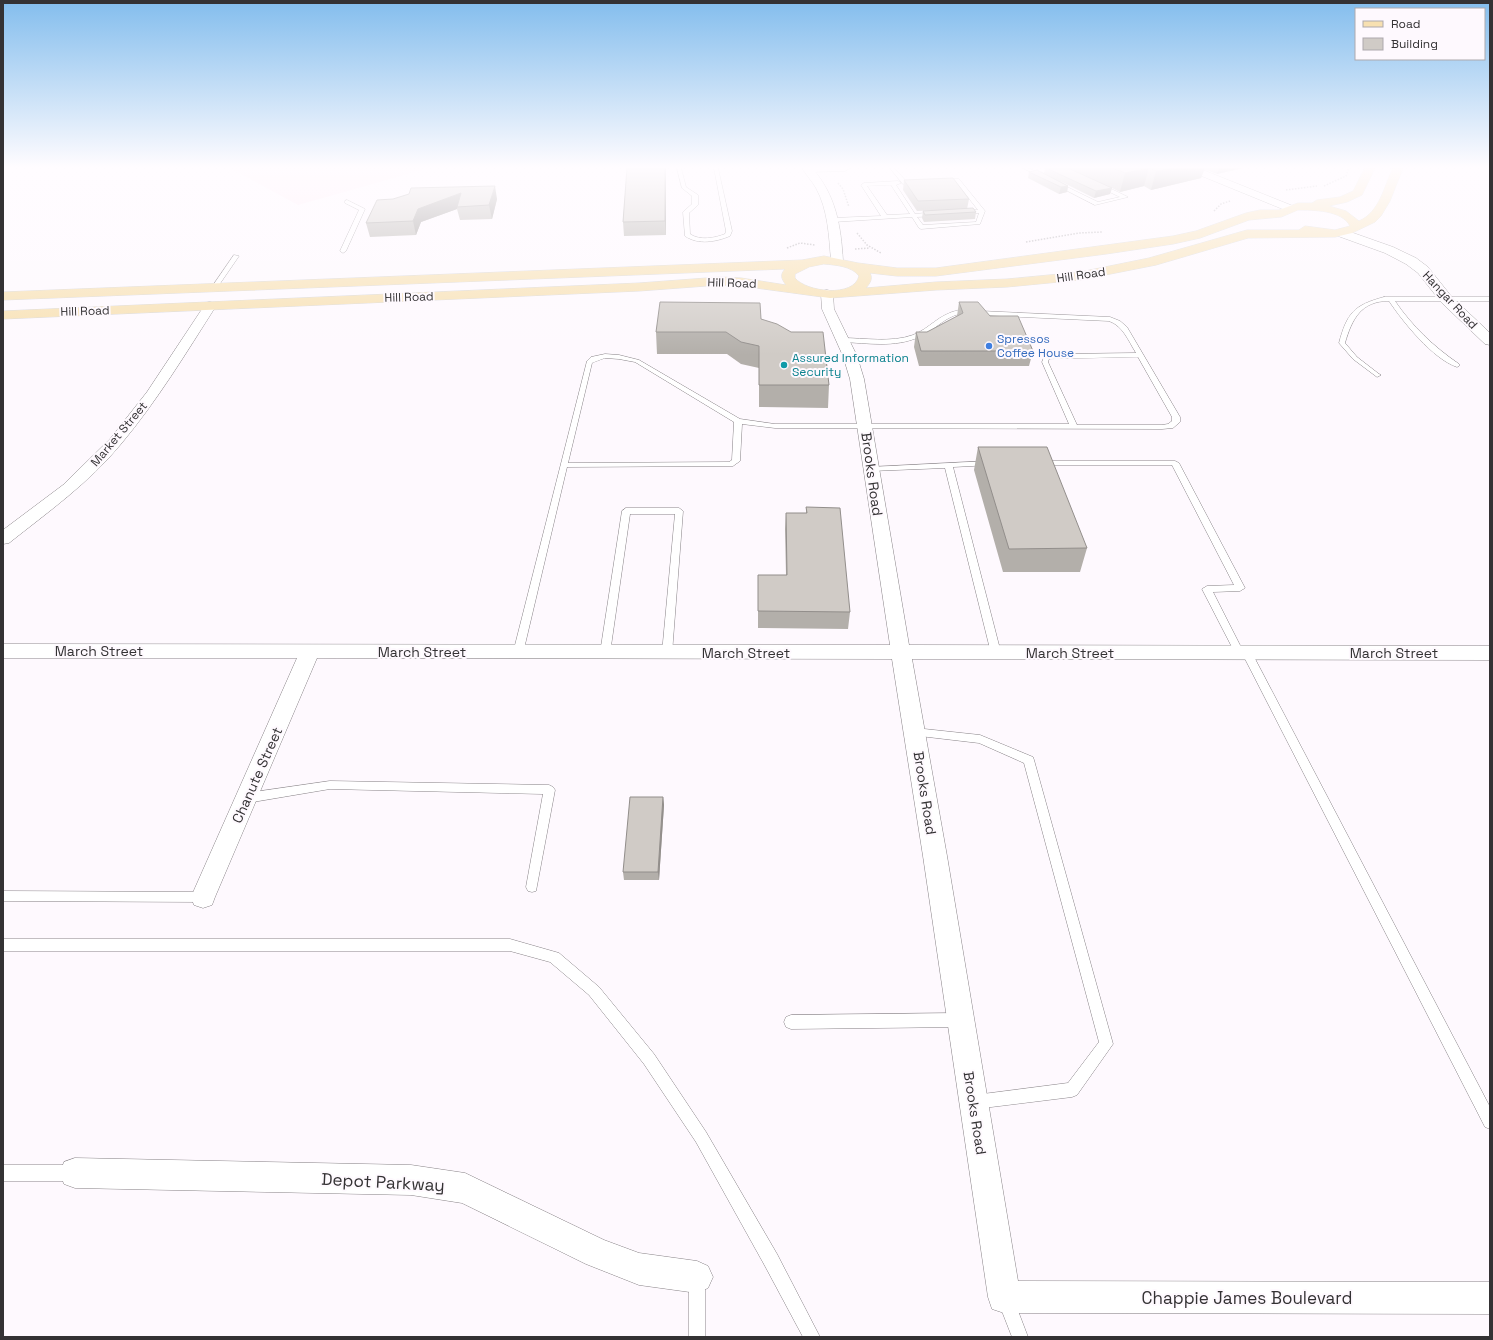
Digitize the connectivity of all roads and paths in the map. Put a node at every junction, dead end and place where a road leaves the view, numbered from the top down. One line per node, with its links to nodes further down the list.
1 (352, 231): 13 (lane)
2 (687, 231): 3 (lane)
3 (729, 231)
4 (835, 231): 16 (street)
5 (1210, 231): 18 (main road, Hill Road)
6 (1310, 231): 9 (main road)
7 (1348, 231): 10 (main road)
8 (1105, 232): 11 (path)
9 (1318, 233): 10 (main road, Hill Road); 20 (main road, Hill Road)
10 (1342, 233): 23 (street, Hangar Road)
11 (1024, 242)
12 (860, 249): 14 (path)
13 (343, 251)
14 (882, 253)
15 (236, 256): 19 (lane)
16 (837, 261): 17 (main road, Hill Road); 18 (main road, Hill Road)
17 (801, 264): 19 (main road, Hill Road); 20 (main road)
18 (857, 267): 20 (main road)
19 (215, 287): 21 (main road, Hill Road)
20 (827, 294): 25 (main road, Hill Road); 27 (street, Brooks Road)
21 (3, 296)
22 (1388, 299): 23 (lane); 30 (lane); 31 (lane)
23 (1446, 299): 24 (lane); 28 (street, Hangar Road)
24 (1490, 299)
25 (210, 306): 26 (main road, Hill Road); 40 (street, Market Street)
26 (3, 315)
27 (842, 340): 29 (lane); 33 (street, Brooks Road)
28 (1490, 341)
29 (1140, 355): 34 (lane); 34 (lane)
30 (1457, 365)
31 (1377, 375)
32 (738, 421): 33 (lane); 37 (lane); 37 (lane)
33 (865, 427): 34 (lane); 39 (street, Brooks Road)
34 (1074, 427)
35 (996, 462): 38 (lane)
36 (1036, 463): 48 (lane)
37 (564, 465): 43 (lane)
38 (948, 465): 39 (lane); 47 (lane)
39 (871, 469): 46 (street, Brooks Road)
40 (3, 539)
41 (3, 651): 42 (street, March Street)
42 (310, 652): 43 (street, March Street); 51 (street, Chanute Street)
43 (518, 653): 44 (street, March Street)
44 (605, 653): 45 (street, March Street); 45 (lane)
45 (667, 653): 46 (street, March Street)
46 (901, 653): 47 (street, March Street); 50 (street, Brooks Road)
47 (996, 653): 48 (street, March Street)
48 (1243, 653): 49 (street, March Street); 59 (lane)
49 (1490, 653)
50 (915, 732): 56 (street, Brooks Road); 58 (lane)
51 (246, 798): 52 (lane); 54 (street, Chanute Street)
52 (532, 887)
53 (3, 896): 54 (lane)
54 (203, 897)
55 (3, 945): 66 (lane)
56 (961, 1020): 57 (lane); 58 (street, Brooks Road)
57 (791, 1022)
58 (974, 1102): 63 (street, Brooks Road)
59 (1490, 1122)
60 (3, 1173): 61 (lane)
61 (75, 1173): 62 (street, Depot Parkway)
62 (697, 1277): 65 (lane)
63 (1004, 1297): 64 (street, Chappie James Boulevard); 67 (lane)
64 (1490, 1298)
65 (697, 1337)
66 (812, 1337)
67 (1020, 1337)

